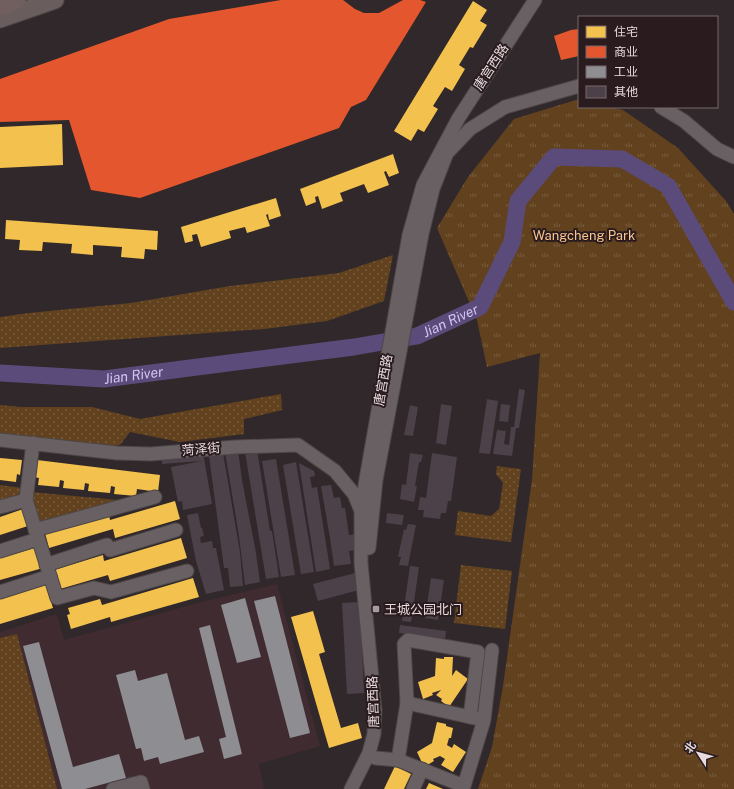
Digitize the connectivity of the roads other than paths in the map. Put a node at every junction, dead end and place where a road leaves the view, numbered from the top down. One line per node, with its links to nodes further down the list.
1 (16, 0): 4 (highway)
2 (55, 0): 5 (main road)
3 (535, 0): 11 (street, 唐宫西路)
4 (0, 6)
5 (0, 19)
6 (578, 86): 11 (street, 唐宫西路)
7 (663, 108): 8 (street)
8 (734, 157)
9 (0, 440): 10 (street, 菏泽街)
10 (33, 443): 13 (street); 15 (street, 菏泽街)
11 (371, 479): 15 (street, 唐宫西路)
12 (155, 497): 17 (street)
13 (26, 500): 14 (street); 17 (street)
14 (0, 507)
15 (367, 514): 26 (street, 唐宫西路); 31 (street, 唐宫西路)
16 (176, 530): 19 (street)
17 (36, 535): 18 (street); 19 (street)
18 (0, 551)
19 (48, 571): 20 (street); 21 (street)
20 (187, 571)
21 (0, 592)
22 (492, 650): 25 (street)
23 (407, 704): 24 (street); 24 (street); 27 (street)
24 (470, 717): 25 (street)
25 (484, 720): 28 (street)
26 (375, 758): 27 (street); 32 (street, 唐宫西路)
27 (398, 760): 28 (street)
28 (422, 770): 33 (street)
29 (113, 789): 30 (street)
30 (143, 789)
31 (351, 789)
32 (360, 789)
33 (413, 789)

